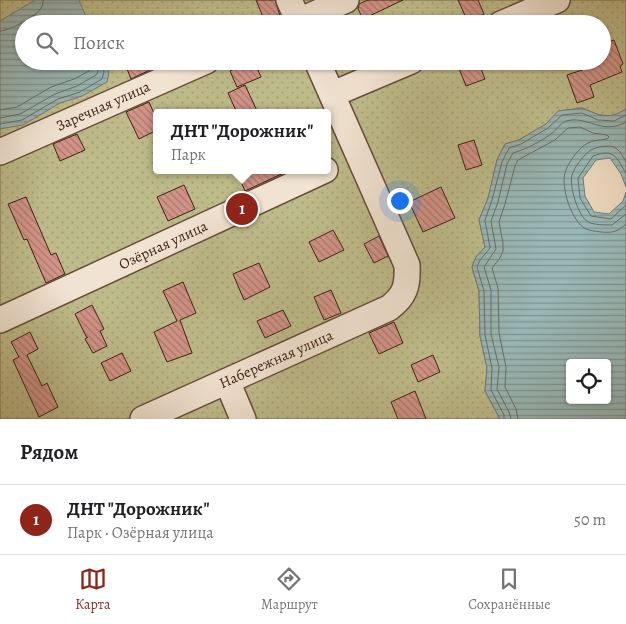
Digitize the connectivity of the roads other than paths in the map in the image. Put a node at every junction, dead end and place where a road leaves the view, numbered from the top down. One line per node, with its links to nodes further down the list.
1 (346, 0): 3 (street)
2 (557, 0): 4 (street)
3 (301, 15)
4 (522, 15)
5 (186, 70): 9 (street, Заречная улица)
6 (321, 70): 8 (street)
7 (390, 70): 8 (street)
8 (333, 94): 10 (street)
9 (0, 152)
10 (359, 155): 11 (street, Озёрная улица); 14 (street, Набережная улица)
11 (331, 168)
12 (317, 174): 13 (street, Озёрная улица)
13 (0, 320)
14 (227, 381): 15 (street, Набережная улица); 16 (street)
15 (143, 419)
16 (243, 419)

